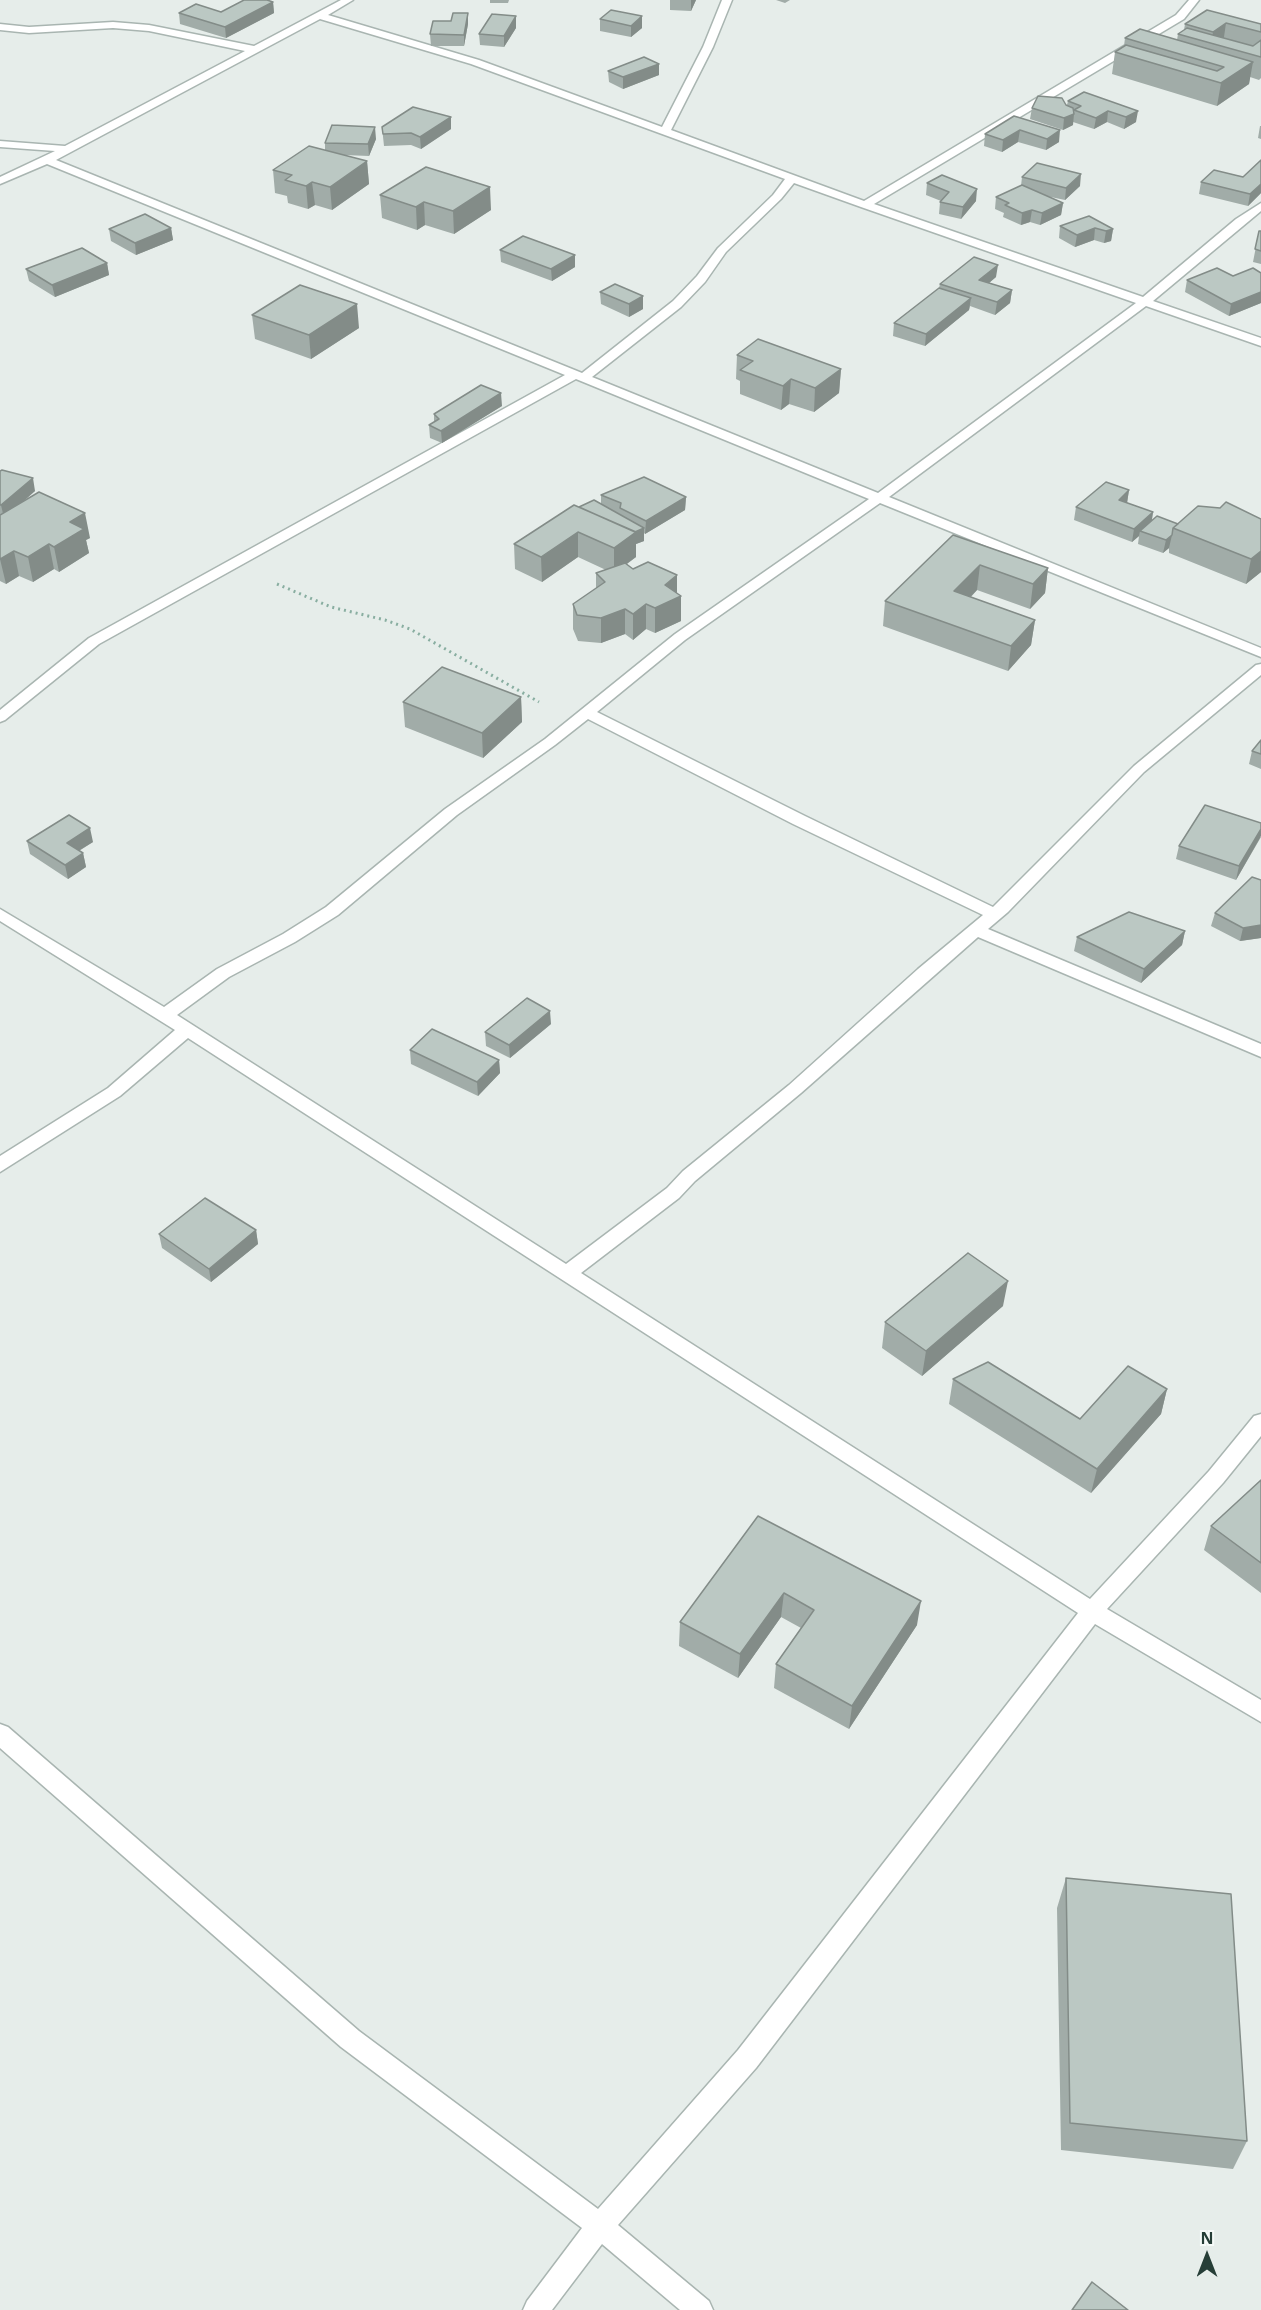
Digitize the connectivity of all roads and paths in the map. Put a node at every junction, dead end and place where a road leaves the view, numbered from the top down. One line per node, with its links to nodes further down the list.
1 (348, 0): 4 (street)
2 (727, 0): 7 (street)
3 (1194, 0): 13 (street)
4 (319, 15): 6 (street); 7 (street)
5 (0, 27): 6 (street)
6 (253, 49): 9 (street)
7 (665, 132): 11 (street)
8 (0, 144): 9 (street)
9 (65, 149): 10 (street)
10 (47, 160): 12 (street); 17 (street)
11 (791, 179): 13 (street); 17 (street)
12 (0, 181)
13 (865, 205): 15 (street)
14 (1261, 206): 15 (street)
15 (1146, 301): 16 (street); 18 (street)
16 (1261, 342)
17 (578, 377): 18 (street); 19 (street)
18 (879, 498): 20 (street); 23 (street)
19 (237, 562): 22 (street); 23 (path)
20 (1261, 653)
21 (1261, 668): 25 (street)
22 (0, 717)
23 (580, 717): 25 (street); 27 (street)
24 (0, 914): 27 (street)
25 (995, 914): 26 (street)
26 (976, 930): 29 (street); 31 (street)
27 (165, 1015): 28 (street)
28 (186, 1029): 30 (street); 31 (street)
29 (1261, 1051)
30 (0, 1165)
31 (567, 1273): 33 (street)
32 (1261, 1422): 33 (street)
33 (1092, 1611): 34 (street); 36 (street)
34 (1261, 1712)
35 (0, 1734): 36 (street)
36 (600, 2226): 37 (street); 38 (street)
37 (536, 2310)
38 (700, 2310)

